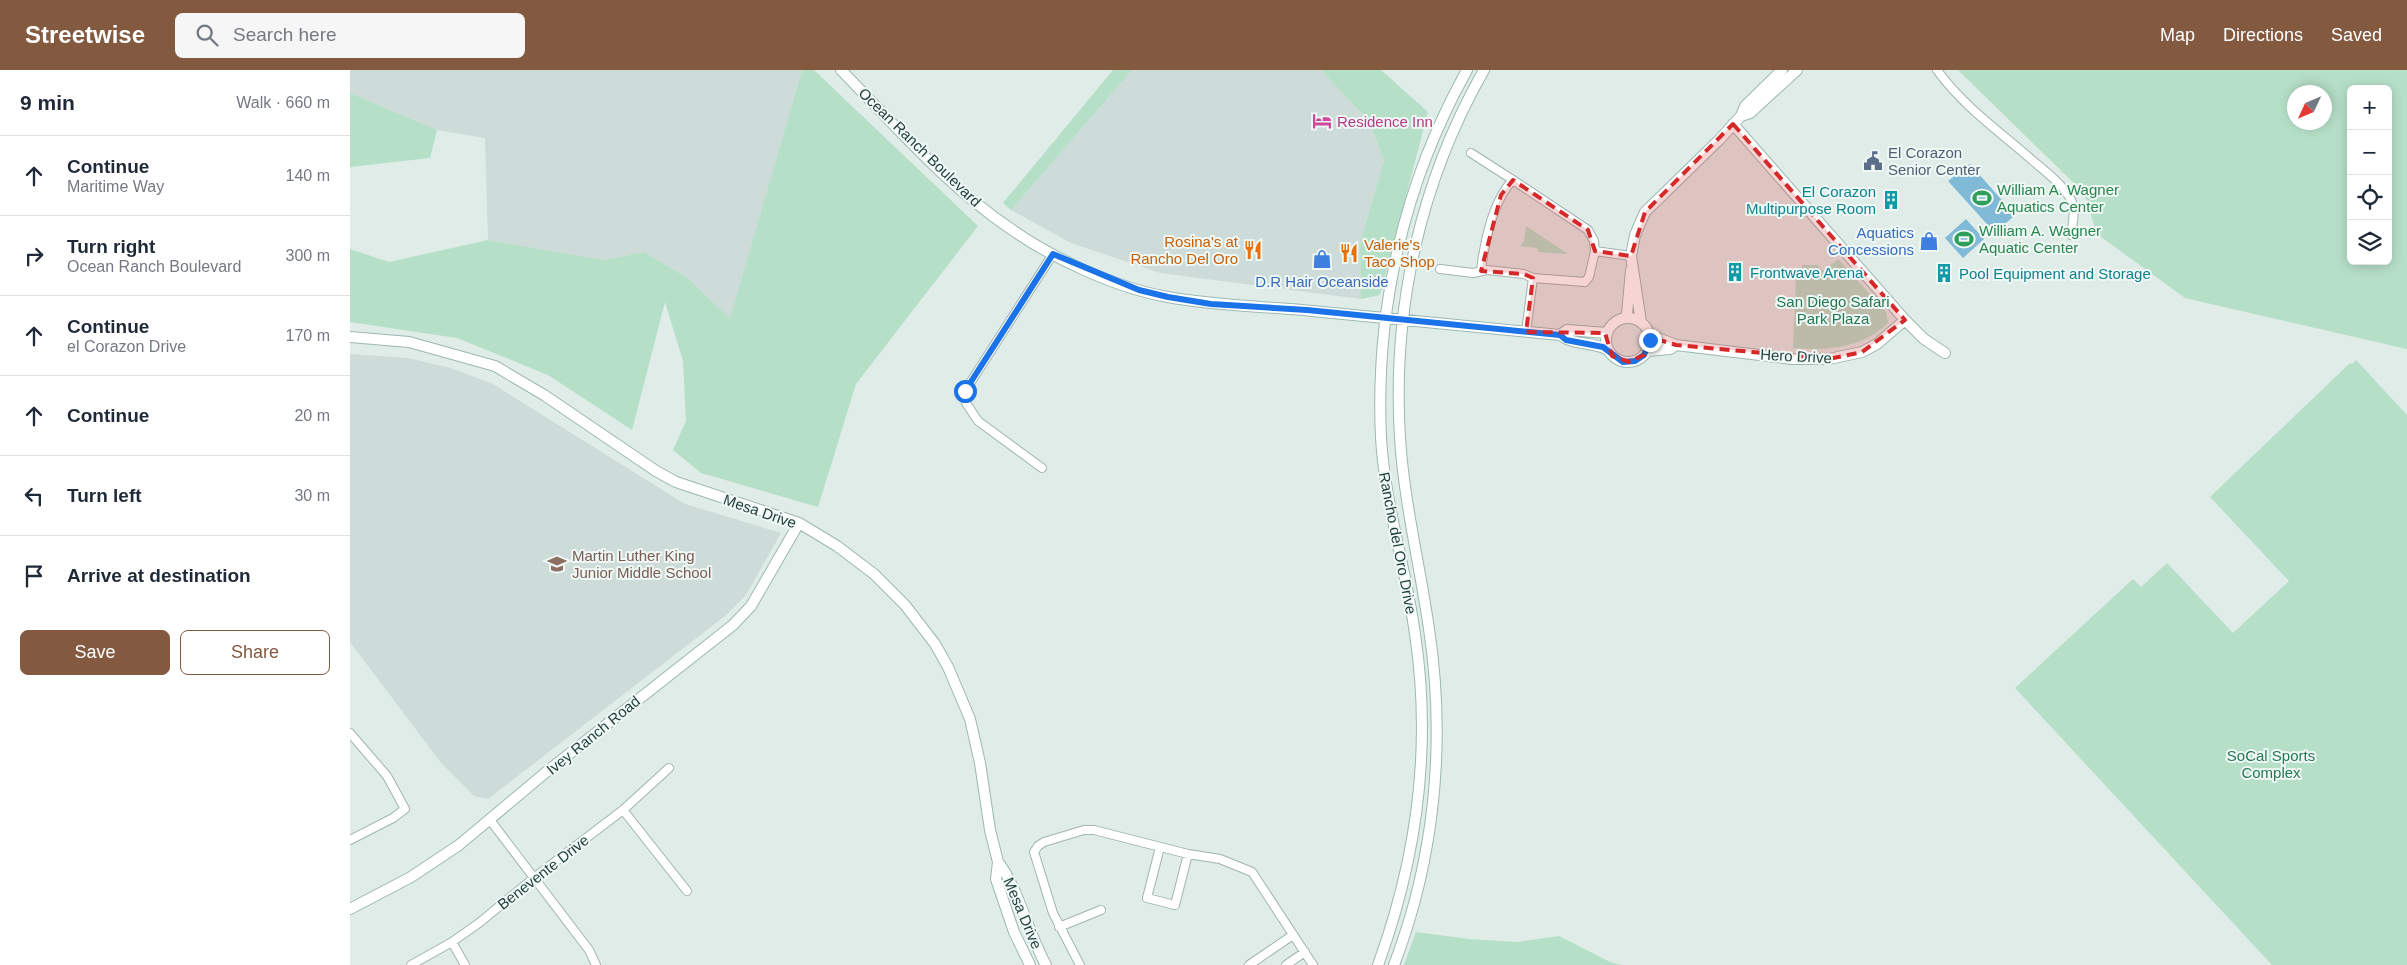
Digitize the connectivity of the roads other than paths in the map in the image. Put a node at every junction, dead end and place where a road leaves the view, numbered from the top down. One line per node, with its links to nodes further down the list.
1 (841, 70): 13 (main road, Ocean Ranch Boulevard)
2 (1467, 70): 18 (main road, Rancho del Oro Drive)
3 (1484, 70): 20 (main road, Rancho del Oro Drive)
4 (1782, 70): 7 (main road)
5 (1797, 70): 7 (main road)
6 (1937, 70): 11 (street)
7 (1741, 116): 8 (main road)
8 (1733, 124): 14 (main road); 21 (main road)
9 (1471, 153): 10 (street)
10 (1513, 180): 12 (street); 16 (street)
11 (2071, 235)
12 (1595, 251): 14 (street); 17 (street)
13 (1053, 254): 18 (main road, Ocean Ranch Boulevard); 32 (street)
14 (1632, 260): 19 (main road); 22 (main road)
15 (1440, 269): 16 (street)
16 (1481, 271): 17 (street)
17 (1533, 278): 23 (street)
18 (1385, 318): 20 (main road, Ocean Ranch Boulevard); 59 (main road, Rancho del Oro Drive)
19 (1625, 318): 22 (main road); 24 (main road)
20 (1403, 320): 23 (main road, Ocean Ranch Boulevard); 60 (main road, Rancho del Oro Drive)
21 (1905, 320): 28 (main road, Hero Drive); 31 (main road)
22 (1641, 322): 26 (main road)
23 (1526, 332): 25 (main road, Ocean Ranch Boulevard)
24 (1607, 333): 25 (main road); 29 (main road)
25 (1560, 335): 29 (main road)
26 (1650, 335): 28 (main road, Hero Drive); 30 (main road)
27 (350, 337): 33 (main road, Mesa Drive)
28 (1676, 345): 30 (main road, Hero Drive)
29 (1608, 350): 30 (main road)
30 (1648, 351)
31 (1945, 353)
32 (1042, 468)
33 (799, 523): 37 (main road, Ivey Ranch Road); 41 (main road, Mesa Drive)
34 (350, 733): 38 (street)
35 (669, 768): 36 (street, Benevente Drive)
36 (623, 810): 42 (street, Benevente Drive); 43 (street)
37 (490, 820): 42 (street); 44 (main road, Ivey Ranch Road)
38 (350, 840)
39 (1160, 847): 40 (street); 40 (street); 46 (street)
40 (1188, 854): 47 (street)
41 (998, 862): 53 (main road, Mesa Drive); 54 (main road, Mesa Drive)
42 (535, 877): 48 (street, Benevente Drive); 52 (street)
43 (687, 891)
44 (351, 906)
45 (1101, 910): 46 (street)
46 (1059, 927): 55 (street)
47 (1293, 935): 49 (street); 56 (street)
48 (452, 942): 50 (street, Benevente Drive); 51 (street)
49 (1305, 952): 57 (street); 58 (street)
50 (411, 965)
51 (465, 965)
52 (596, 965)
53 (1030, 965)
54 (1046, 965)
55 (1080, 965)
56 (1249, 965)
57 (1286, 965)
58 (1313, 965)
59 (1378, 965)
60 (1394, 965)

